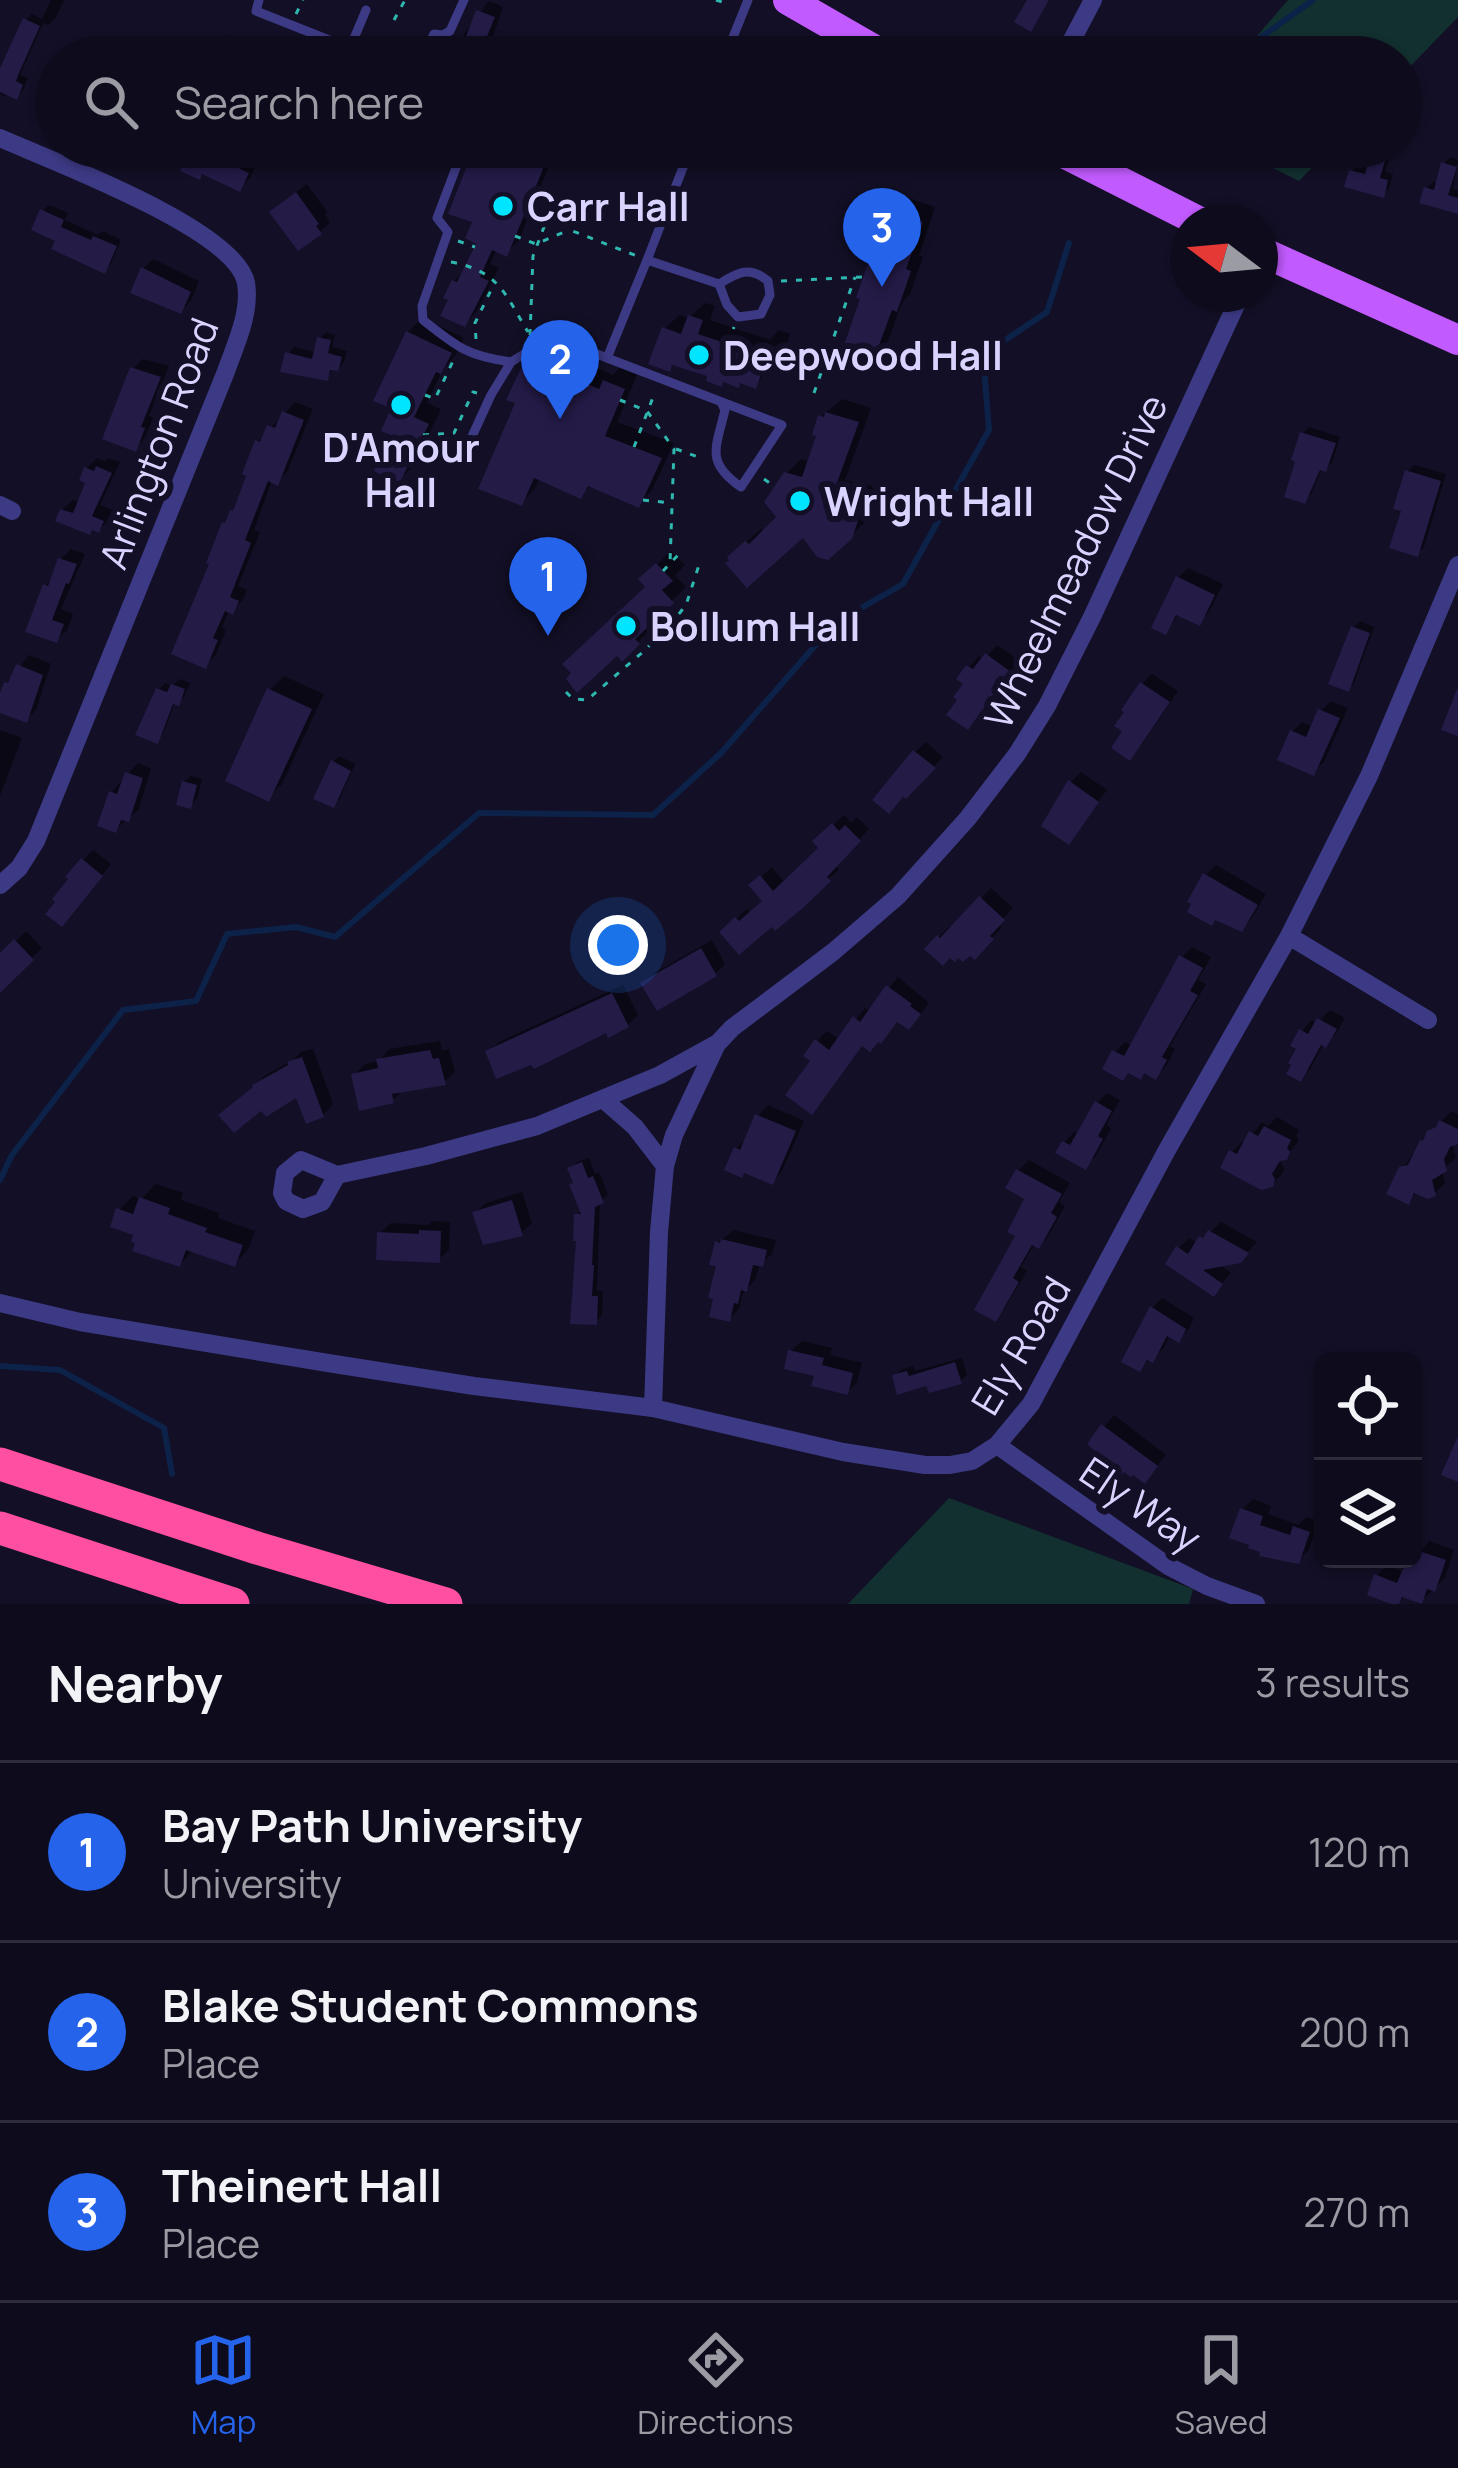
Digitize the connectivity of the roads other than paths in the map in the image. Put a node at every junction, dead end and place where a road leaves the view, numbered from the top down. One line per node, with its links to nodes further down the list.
1 (260, 0): 7 (lane)
2 (464, 0): 9 (lane)
3 (748, 0): 10 (lane)
4 (789, 0): 11 (main road)
5 (1093, 0): 12 (street)
6 (366, 10): 8 (lane)
7 (320, 36)
8 (355, 36)
9 (433, 36)
10 (733, 36)
11 (851, 36)
12 (1074, 36)
13 (0, 138): 14 (street, Arlington Road)
14 (36, 154)
15 (66, 168): 30 (street, Arlington Road)
16 (456, 168): 26 (lane)
17 (683, 168): 20 (lane)
18 (1093, 168): 19 (main road)
19 (1170, 207)
20 (647, 260): 22 (lane); 25 (lane)
21 (1278, 261): 24 (main road)
22 (718, 284): 22 (lane)
23 (1233, 312): 33 (street, Wheelmeadow Drive)
24 (1458, 340)
25 (607, 358): 26 (lane); 27 (lane)
26 (511, 362): 28 (lane)
27 (722, 404): 27 (lane)
28 (463, 456)
29 (1458, 565): 31 (street, Ely Road)
30 (0, 885)
31 (1289, 936): 32 (street); 39 (street, Ely Road)
32 (1428, 1020)
33 (718, 1043): 34 (street, Wheelmeadow Drive); 35 (street)
34 (603, 1099): 35 (street); 36 (street, Wheelmeadow Drive)
35 (665, 1166): 38 (street)
36 (337, 1175)
37 (0, 1303): 38 (street, Ely Road)
38 (653, 1408): 39 (street, Ely Road)
39 (997, 1445): 44 (street, Ely Way)
40 (0, 1464): 43 (highway)
41 (0, 1528): 42 (highway)
42 (233, 1604)
43 (446, 1604)
44 (1256, 1604)

